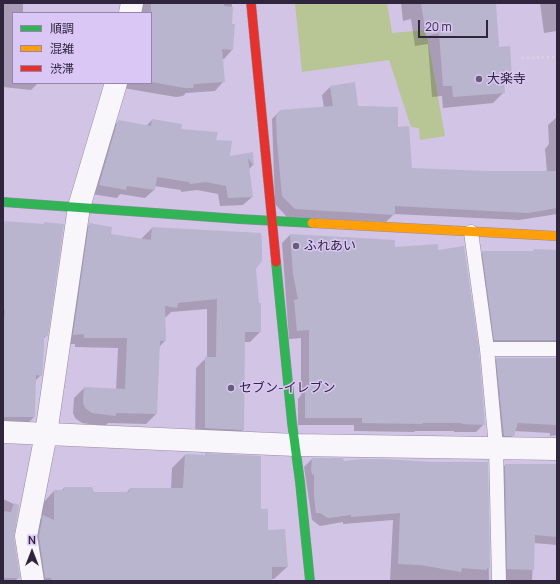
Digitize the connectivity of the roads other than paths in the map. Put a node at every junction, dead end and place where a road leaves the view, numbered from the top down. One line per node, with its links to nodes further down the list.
1 (251, 3): 5 (street)
2 (116, 84): 4 (street)
3 (3, 202): 4 (street)
4 (79, 207): 5 (street); 11 (street)
5 (273, 220): 6 (street); 12 (street)
6 (471, 232): 7 (street); 8 (lane)
7 (557, 236)
8 (487, 349): 9 (lane); 13 (lane)
9 (557, 349)
10 (3, 432): 11 (street)
11 (46, 434): 12 (street); 15 (street)
12 (295, 445): 13 (street); 16 (street)
13 (496, 447): 14 (street); 17 (lane)
14 (557, 448)
15 (33, 581)
16 (310, 581)
17 (499, 581)

